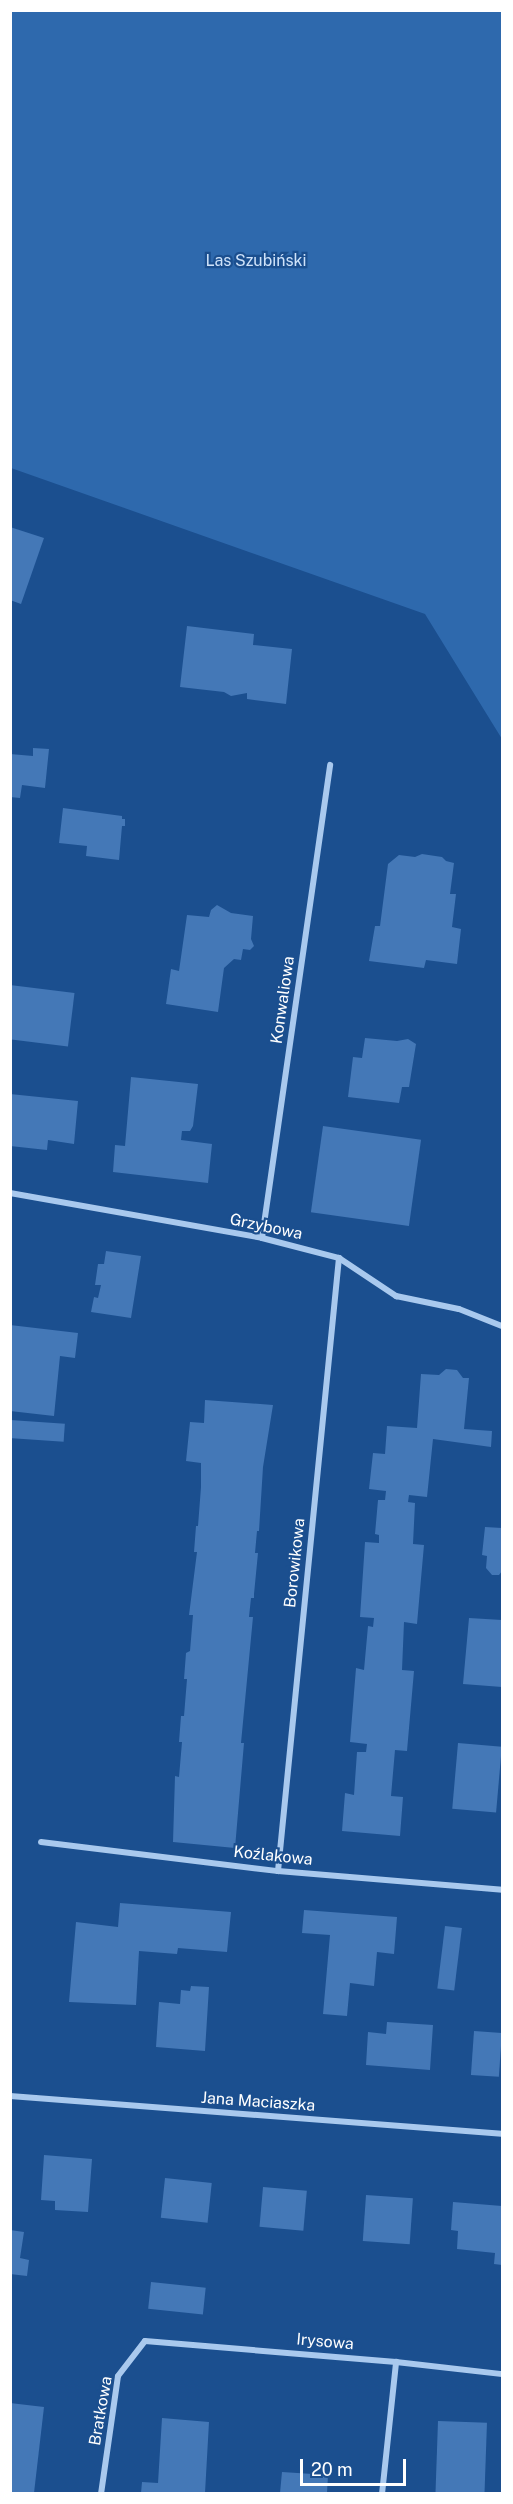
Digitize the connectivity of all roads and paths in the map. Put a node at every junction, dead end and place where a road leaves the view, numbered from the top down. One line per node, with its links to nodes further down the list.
1 (330, 765): 3 (street, Konwaliowa)
2 (10, 1193): 3 (street, Grzybowa)
3 (262, 1238): 4 (street, Grzybowa)
4 (339, 1258): 5 (street, Grzybowa); 7 (street, Borowikowa)
5 (502, 1326)
6 (41, 1842): 7 (street, Koźlakowa)
7 (278, 1871): 8 (street, Koźlakowa)
8 (502, 1890)
9 (10, 2096): 10 (street, Jana Maciaszka)
10 (502, 2134)
11 (145, 2341): 12 (street, Irysowa); 14 (street, Bratkowa)
12 (396, 2362): 13 (street, Irysowa); 15 (street)
13 (502, 2374)
14 (102, 2493)
15 (382, 2493)

